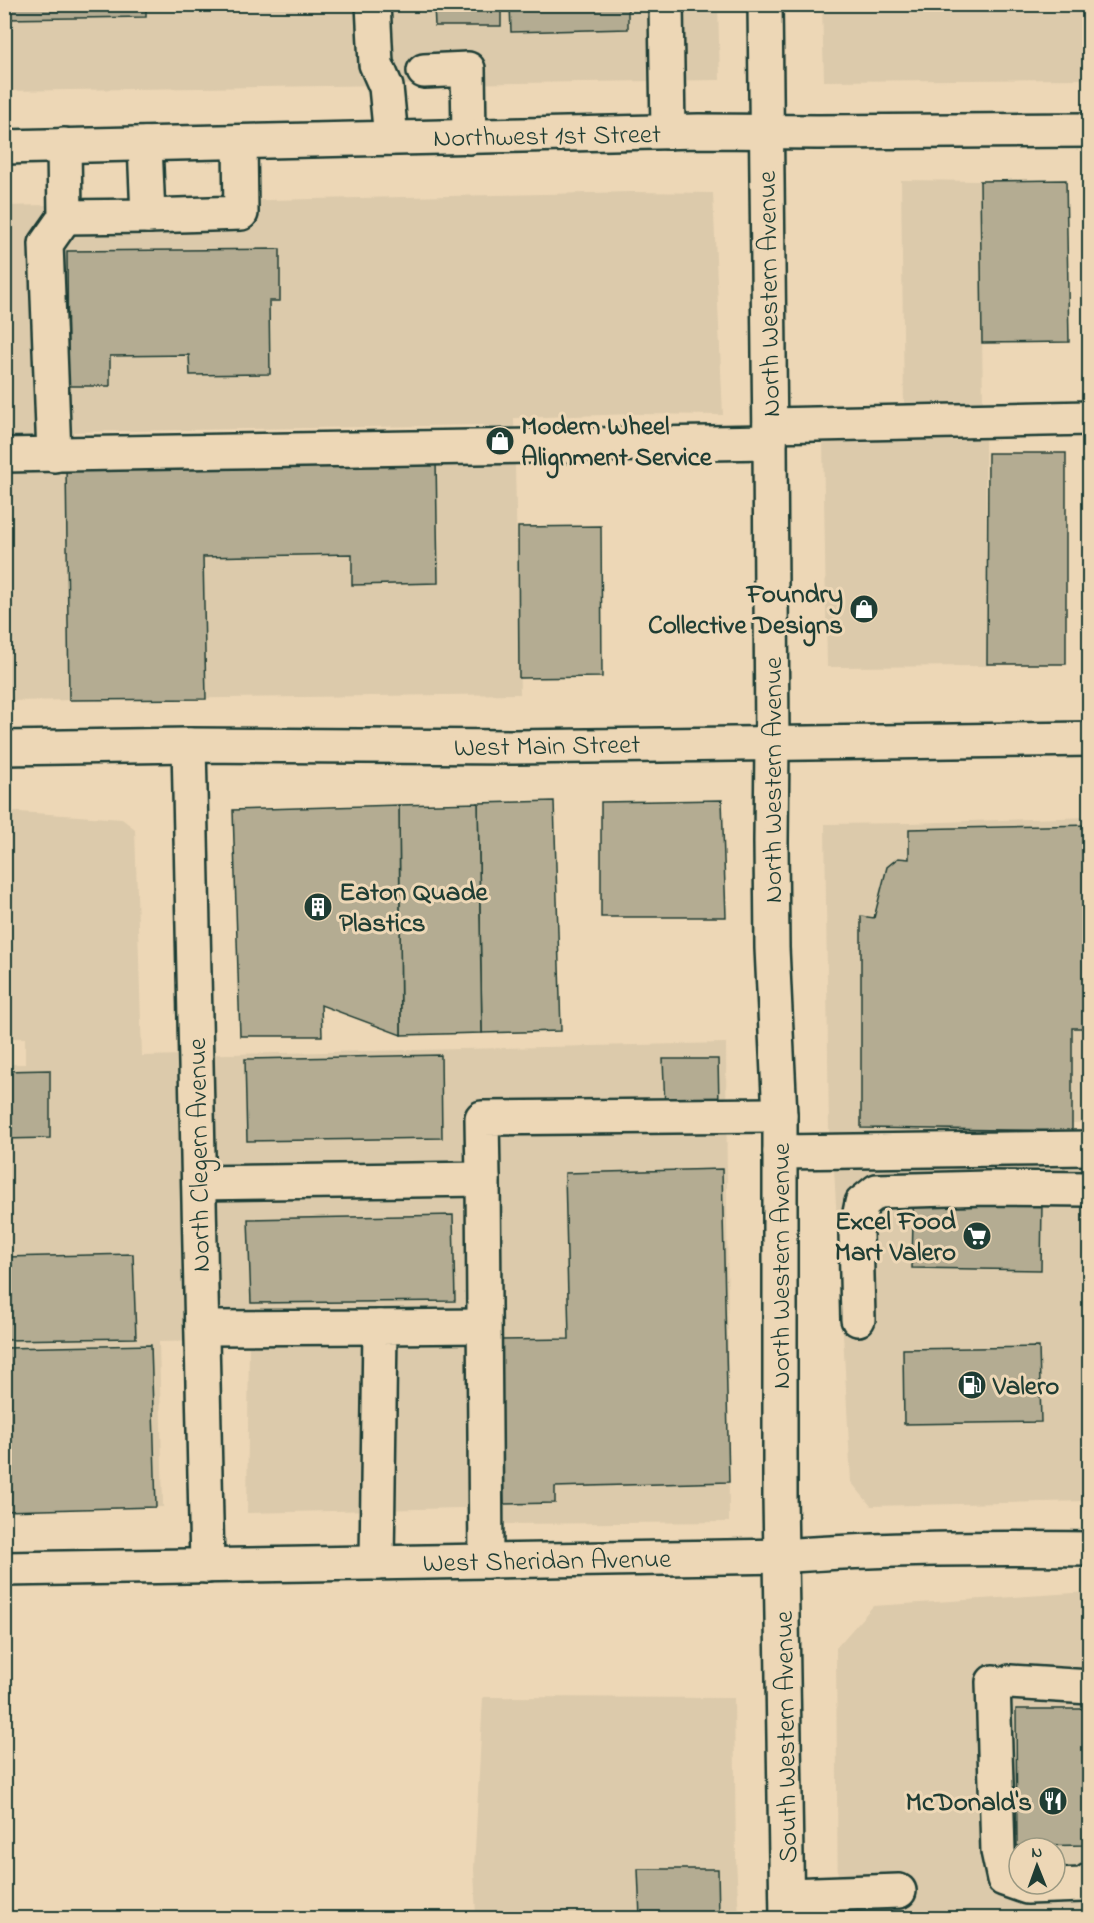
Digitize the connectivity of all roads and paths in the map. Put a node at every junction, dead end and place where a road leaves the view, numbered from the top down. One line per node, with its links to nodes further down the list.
1 (373, 4): 9 (street)
2 (666, 4): 6 (street)
3 (765, 4): 7 (street, North Western Avenue)
4 (424, 71): 8 (street)
5 (1089, 130): 7 (street, Northwest 1st Street)
6 (668, 132): 7 (street, Northwest 1st Street); 8 (street, Northwest 1st Street)
7 (766, 132): 17 (street, North Western Avenue)
8 (469, 136): 9 (street, Northwest 1st Street)
9 (391, 138): 10 (street, Northwest 1st Street)
10 (240, 142): 11 (street, Northwest 1st Street); 14 (street)
11 (145, 144): 12 (street, Northwest 1st Street); 14 (street)
12 (64, 145): 13 (street, Northwest 1st Street); 15 (street)
13 (4, 147)
14 (148, 216): 15 (street)
15 (65, 217): 19 (street)
16 (1089, 418): 17 (street)
17 (770, 434): 19 (street); 21 (street, North Western Avenue)
18 (4, 455): 19 (street)
19 (54, 455)
20 (1089, 739): 21 (street, West Main Street)
21 (772, 742): 22 (street, West Main Street); 24 (street, North Western Avenue)
22 (189, 745): 23 (street, West Main Street); 28 (street, North Clegern Avenue)
23 (4, 748)
24 (780, 1115): 26 (street, North Western Avenue); 27 (street)
25 (1089, 1148): 26 (street)
26 (780, 1152): 35 (street, North Western Avenue)
27 (483, 1179): 28 (street); 31 (street)
28 (199, 1183): 33 (street, North Clegern Avenue)
29 (1089, 1189): 30 (street)
30 (858, 1319)
31 (483, 1326): 32 (street); 36 (street)
32 (380, 1327): 33 (street); 37 (street)
33 (202, 1328): 38 (street, North Clegern Avenue)
34 (1089, 1549): 35 (street, West Sheridan Avenue)
35 (782, 1556): 36 (street, West Sheridan Avenue); 43 (street, South Western Avenue)
36 (486, 1561): 37 (street, West Sheridan Avenue)
37 (377, 1563): 38 (street, West Sheridan Avenue)
38 (207, 1566): 39 (street, West Sheridan Avenue)
39 (4, 1569)
40 (1089, 1687): 41 (street)
41 (1089, 1880)
42 (899, 1891): 43 (street)
43 (787, 1907)

